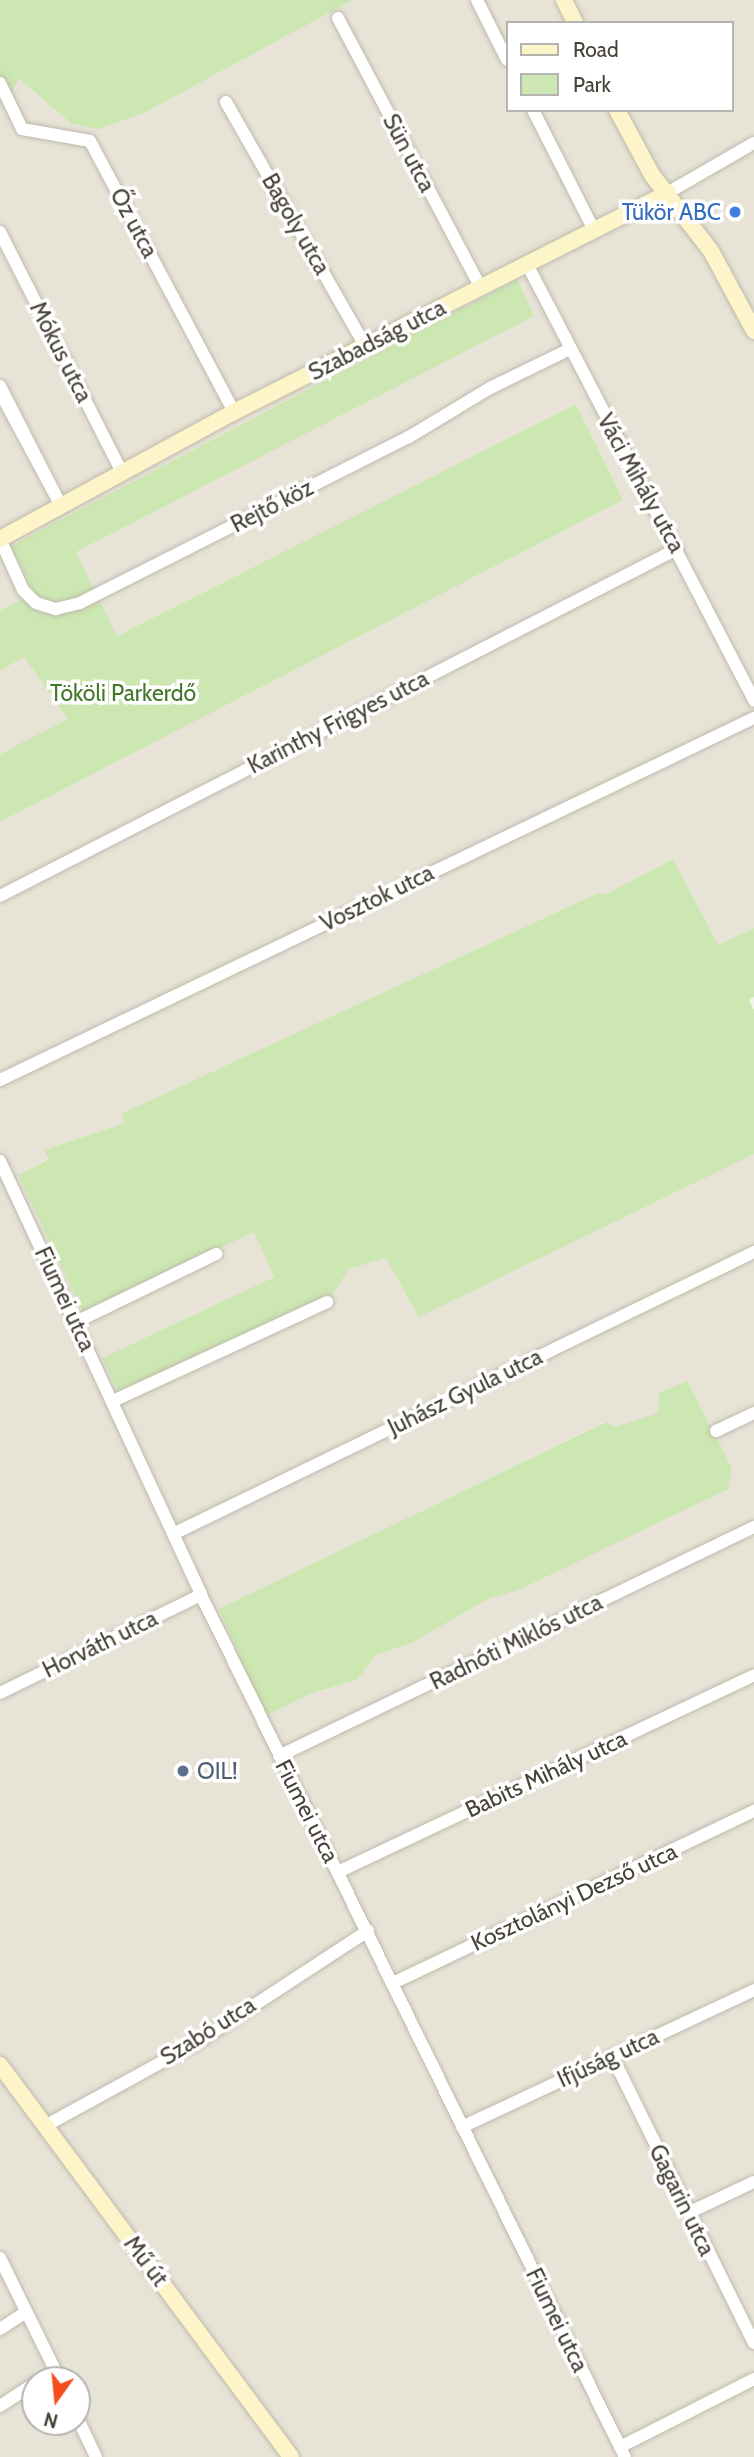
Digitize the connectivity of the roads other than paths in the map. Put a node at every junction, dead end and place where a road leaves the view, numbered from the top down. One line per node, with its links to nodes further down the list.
1 (477, 0): 5 (street)
2 (564, 0): 4 (street)
3 (338, 18): 15 (street, Sün utca)
4 (574, 21)
5 (505, 56)
6 (0, 83): 21 (street, Őz utca)
7 (226, 102): 17 (street, Bagoly utca)
8 (534, 112): 12 (street)
9 (618, 112): 11 (street)
10 (754, 143): 11 (street, Szabadság utca)
11 (669, 192): 12 (street, Szabadság utca); 16 (street)
12 (593, 230): 14 (street, Szabadság utca)
13 (0, 232): 22 (street, Mókus utca)
14 (528, 266): 15 (street, Szabadság utca); 18 (street, Váci Mihály utca)
15 (481, 288): 17 (street, Szabadság utca)
16 (754, 331)
17 (365, 346): 21 (street, Szabadság utca)
18 (568, 350): 24 (street, Rejtő köz); 25 (street, Váci Mihály utca)
19 (0, 386): 23 (street)
20 (0, 392): 23 (street)
21 (234, 412): 22 (street, Szabadság utca)
22 (122, 472): 23 (street, Szabadság utca)
23 (60, 504): 24 (street, Szabadság utca)
24 (0, 539)
25 (677, 549): 26 (street, Váci Mihály utca); 28 (street, Karinthy Frigyes utca)
26 (754, 701)
27 (754, 718): 29 (street, Vosztok utca)
28 (0, 896)
29 (0, 1080)
30 (0, 1161): 34 (street, Fiumei utca)
31 (754, 1252): 39 (street, Juhász Gyula utca)
32 (216, 1254): 34 (street)
33 (327, 1302): 35 (street)
34 (76, 1322): 35 (street, Fiumei utca)
35 (113, 1401): 39 (street, Fiumei utca)
36 (754, 1413): 37 (street)
37 (716, 1431)
38 (754, 1527): 43 (street, Radnóti Miklós utca)
39 (175, 1533): 40 (street, Fiumei utca)
40 (201, 1595): 42 (street, Horváth utca); 43 (street, Fiumei utca)
41 (754, 1675): 45 (street, Babits Mihály utca)
42 (0, 1693)
43 (279, 1756): 45 (street, Fiumei utca)
44 (754, 1811): 47 (street, Kosztolányi Dezső utca)
45 (338, 1872): 46 (street, Fiumei utca)
46 (368, 1931): 47 (street, Fiumei utca); 51 (street, Szabó utca)
47 (393, 1983): 52 (street, Fiumei utca)
48 (754, 1990): 49 (street, Ifjúság utca)
49 (612, 2056): 52 (street, Ifjúság utca); 54 (street, Gagarin utca)
50 (0, 2065): 51 (street, Mű út)
51 (45, 2126): 66 (street, Mű út)
52 (462, 2127): 64 (street, Fiumei utca)
53 (754, 2182): 54 (street)
54 (688, 2213): 58 (street, Gagarin utca)
55 (0, 2258): 56 (street)
56 (26, 2312): 57 (street); 59 (street)
57 (0, 2329)
58 (754, 2343)
59 (53, 2366)
60 (754, 2379): 64 (street)
61 (21, 2392): 62 (street)
62 (0, 2406)
63 (86, 2436): 65 (street)
64 (623, 2452)
65 (96, 2457)
66 (291, 2457)

